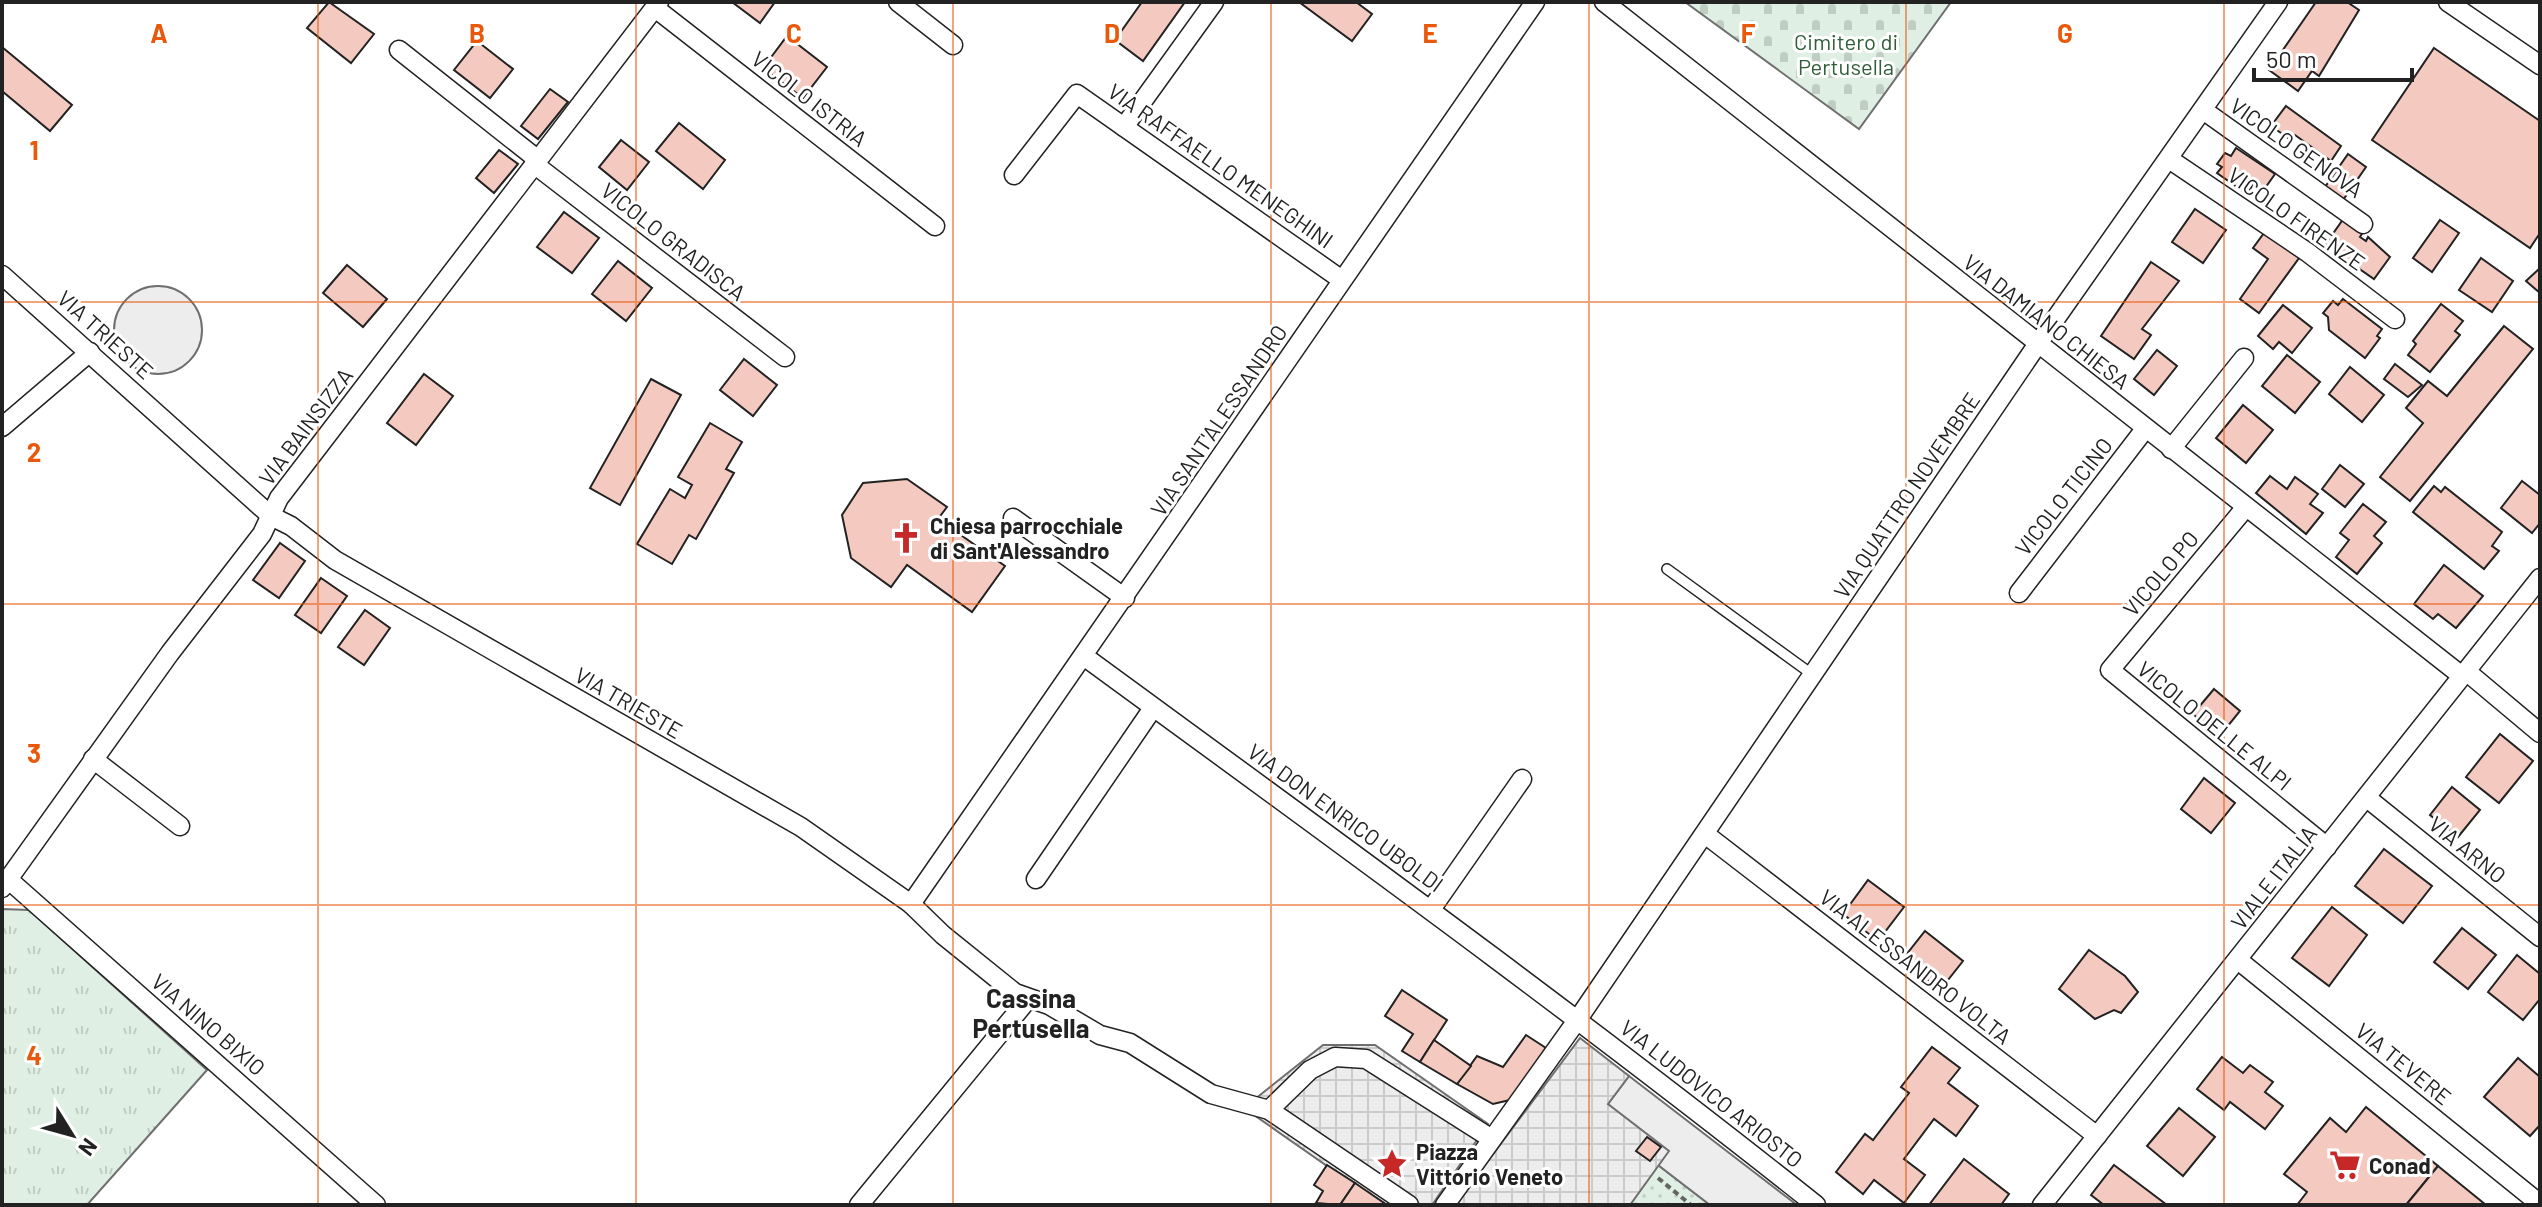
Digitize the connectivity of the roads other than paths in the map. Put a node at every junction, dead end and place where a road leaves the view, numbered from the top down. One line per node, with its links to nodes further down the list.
1 (898, 2): 8 (street)
2 (1214, 2): 12 (street)
3 (1535, 2): 19 (street, VIA SANT'ALESSANDRO)
4 (1604, 2): 21 (street, VIA DAMIANO CHIESA)
5 (2278, 2): 11 (street, VIA QUATTRO NOVEMBRE)
6 (2448, 2): 10 (street)
7 (657, 5): 14 (street, VIA BAINSIZZA); 17 (street, VICOLO ISTRIA)
8 (953, 45)
9 (399, 50): 14 (street, VICOLO GRADISCA)
10 (2540, 65)
11 (2203, 110): 13 (street, VIA QUATTRO NOVEMBRE); 16 (street, VICOLO GENOVA)
12 (1124, 127): 15 (street, VIA RAFFAELLO MENEGHINI); 19 (street, VIA RAFFAELLO MENEGHINI)
13 (2169, 159): 20 (street, VICOLO FIRENZE); 21 (street, VIA QUATTRO NOVEMBRE)
14 (535, 161): 23 (street, VICOLO GRADISCA); 29 (street, VIA BAINSIZZA)
15 (1014, 175)
16 (2363, 224)
17 (935, 226)
18 (2, 275): 22 (street, VIA TRIESTE)
19 (1342, 280): 34 (street, VIA SANT'ALESSANDRO)
20 (2395, 319)
21 (2037, 345): 26 (street, VIA DAMIANO CHIESA); 38 (street, VIA QUATTRO NOVEMBRE)
22 (90, 352): 25 (street); 29 (street, VIA TRIESTE)
23 (785, 357)
24 (2244, 358): 27 (street)
25 (2, 427)
26 (2145, 429): 27 (street, VIA DAMIANO CHIESA); 33 (street, VICOLO TICINO)
27 (2171, 449): 28 (street, VIA DAMIANO CHIESA)
28 (2246, 507): 36 (street, VICOLO PO); 37 (street, VIA DAMIANO CHIESA)
29 (271, 516): 41 (street, VIA BAINSIZZA); 49 (street, VIA TRIESTE)
30 (1013, 518): 34 (street)
31 (1667, 569): 38 (lane)
32 (2540, 578): 37 (street, VIALE ITALIA)
33 (2019, 593)
34 (1125, 598): 35 (street, VIA SANT'ALESSANDRO)
35 (1085, 657): 39 (street, VIA DON ENRICO UBOLDI); 49 (street, VIA SANT'ALESSANDRO)
36 (2110, 670): 46 (street, VICOLO DELLE ALPI)
37 (2464, 674): 40 (street, VIA DAMIANO CHIESA); 43 (street, VIALE ITALIA)
38 (1813, 675): 45 (street, VIA QUATTRO NOVEMBRE)
39 (1153, 708): 47 (street); 50 (street, VIA DON ENRICO UBOLDI)
40 (2540, 733)
41 (93, 759): 44 (street); 48 (street, VIA BAINSIZZA)
42 (1522, 779): 50 (street)
43 (2367, 798): 46 (street, VIALE ITALIA); 51 (street, VIA ARNO)
44 (180, 826)
45 (1705, 834): 54 (street, VIA QUATTRO NOVEMBRE); 56 (street, VIA ALESSANDRO VOLTA)
46 (2327, 847): 52 (street, VIALE ITALIA)
47 (1036, 879)
48 (5, 884): 60 (street, VIA NINO BIXIO)
49 (911, 904): 53 (street, VIA TRIESTE)
50 (1432, 908): 54 (street, VIA DON ENRICO UBOLDI)
51 (2540, 937)
52 (2238, 960): 56 (street, VIALE ITALIA); 59 (street, VIA TEVERE)
53 (1028, 999): 55 (street, VIA TRIESTE); 61 (street)
54 (1578, 1019): 57 (street, VIA QUATTRO NOVEMBRE); 64 (street, VIA LUDOVICO ARIOSTO)
55 (1269, 1110): 57 (street); 62 (street)
56 (2097, 1136): 58 (street, VIALE ITALIA)
57 (1492, 1139): 63 (street, VIA QUATTRO NOVEMBRE)
58 (2051, 1202)
59 (2540, 1204)
60 (376, 1205)
61 (859, 1205)
62 (1409, 1205)
63 (1445, 1205)
64 (1816, 1205)

